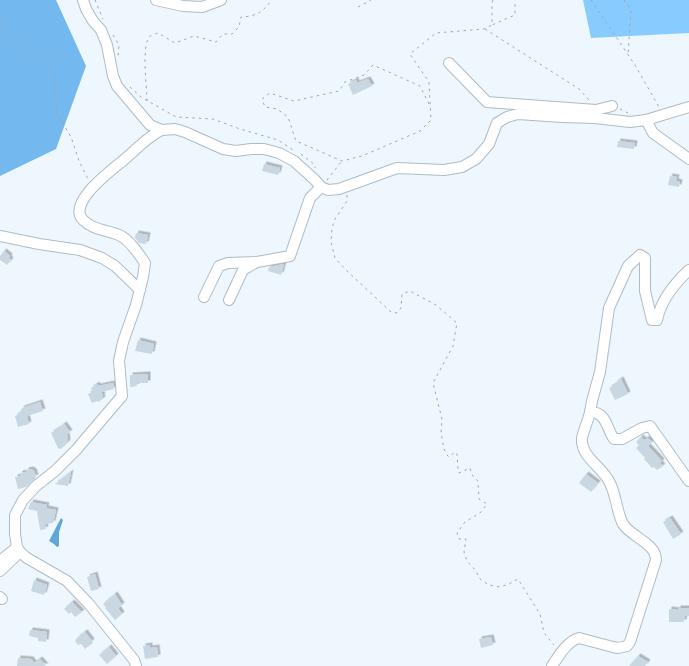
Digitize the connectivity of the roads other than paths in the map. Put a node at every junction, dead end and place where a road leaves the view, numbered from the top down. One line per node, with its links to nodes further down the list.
1 (84, 0): 8 (street)
2 (156, 0): 3 (street)
3 (221, 0)
4 (449, 63): 5 (street)
5 (612, 106)
6 (689, 107): 7 (street)
7 (646, 120): 9 (street); 10 (street)
8 (162, 130): 10 (street); 14 (street)
9 (689, 158)
10 (318, 184): 12 (street)
11 (0, 236): 14 (street)
12 (257, 262): 15 (street); 16 (street)
13 (689, 270): 17 (street)
14 (140, 290): 19 (street)
15 (204, 297)
16 (229, 300)
17 (590, 412): 18 (street); 23 (street)
18 (689, 481)
19 (19, 549): 20 (street); 21 (street); 22 (street)
20 (0, 561)
21 (0, 571)
22 (136, 666)
23 (552, 666)

